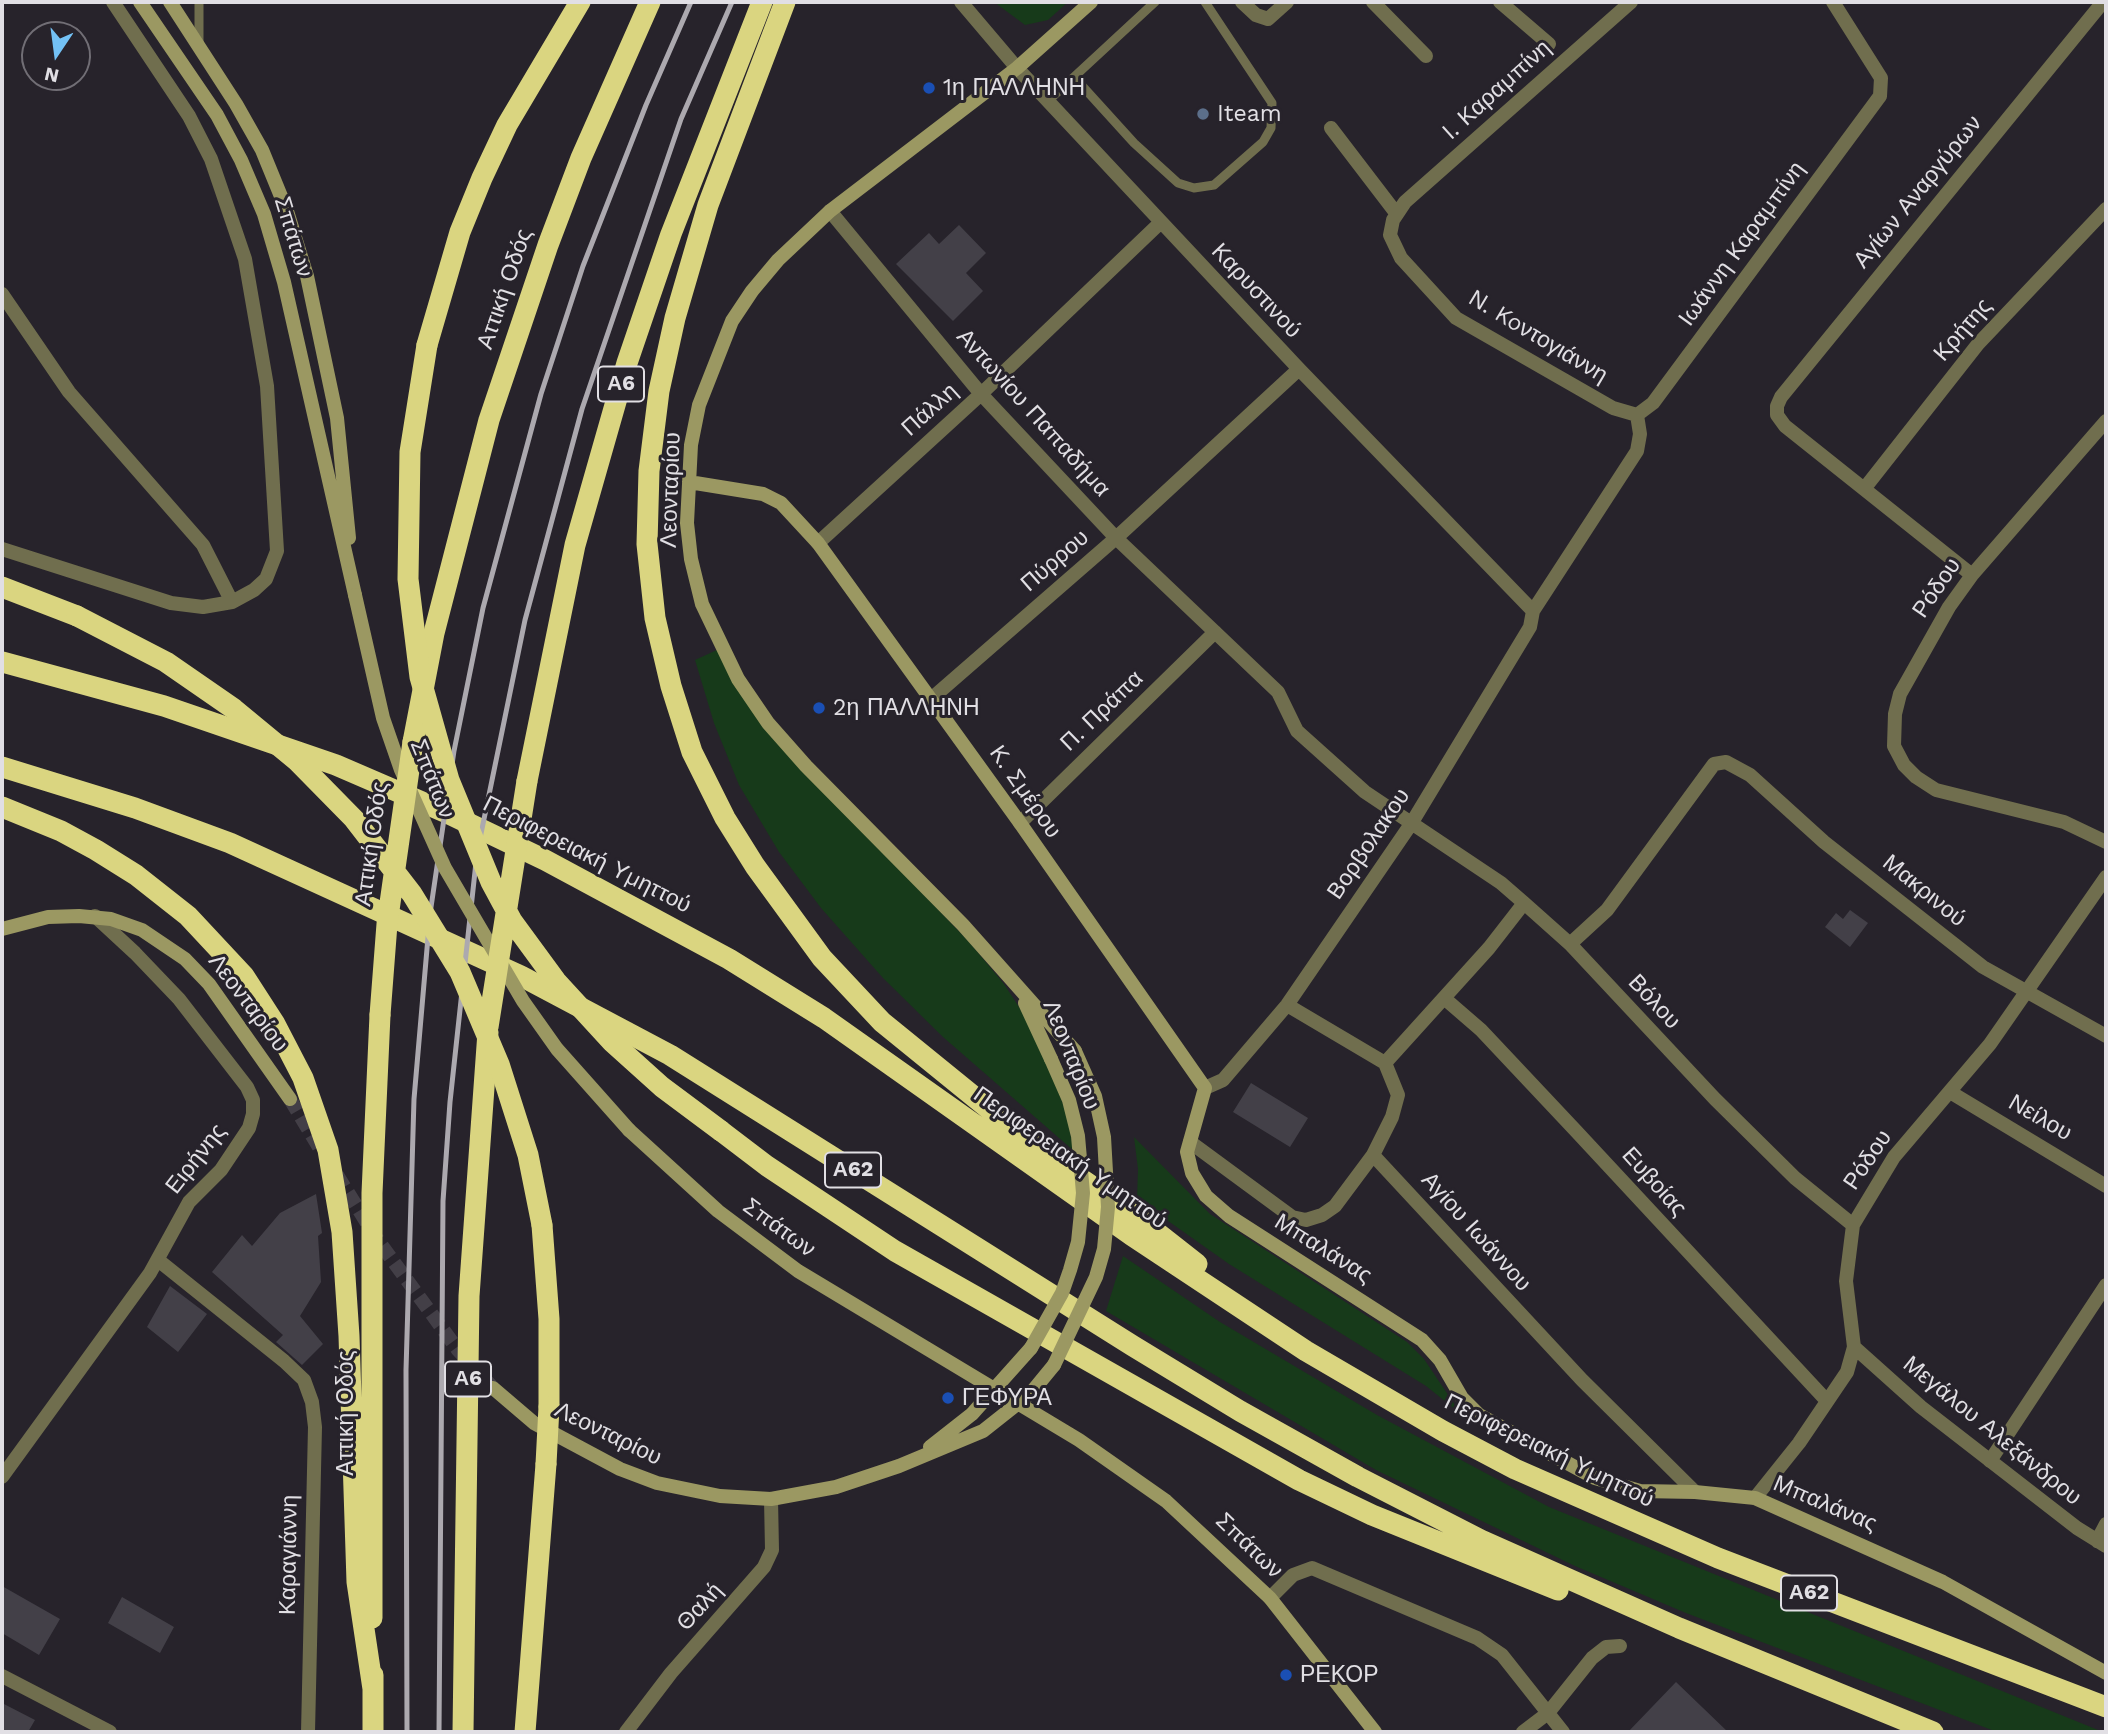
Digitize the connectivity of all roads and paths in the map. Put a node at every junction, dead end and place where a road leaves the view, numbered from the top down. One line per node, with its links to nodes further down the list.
1 (113, 2): 44 (street)
2 (140, 2): 43 (street, Σπάτων)
3 (170, 2): 21 (street, Σπάτων)
4 (199, 2): 21 (lane)
5 (580, 2): 89 (highway, bridge)
6 (650, 2): 93 (highway, Αττική Οδός, bridge)
7 (762, 2): 99 (highway, Α6, bridge)
8 (785, 2): 75 (highway)
9 (961, 2): 23 (street, Καρυστινού)
10 (1091, 2): 23 (street, Λεονταρίου)
11 (1155, 2): 24 (lane)
12 (1205, 2): 24 (lane)
13 (1242, 2): 14 (street)
14 (1287, 2)
15 (1373, 2): 22 (street)
16 (1500, 2): 20 (street)
17 (1631, 2): 29 (street, Ι. Καραμπίνη)
18 (1833, 2): 34 (street, Ιωάννη Καραμπίνη)
19 (2103, 2): 37 (street, Αγίων Αναργύρων)
20 (1549, 44)
21 (199, 46): 43 (street, Σπάτων)
22 (1426, 56)
23 (1017, 68): 25 (street, Καρυστινού); 28 (street, Λεονταρίου)
24 (1075, 78): 25 (lane)
25 (1048, 101): 30 (street, Καρυστινού)
26 (1331, 128): 29 (street)
27 (2106, 209): 37 (street, Κρήτης)
28 (830, 211): 33 (street, Αντωνίου Παπαδήμα); 36 (street, Λεονταρίου)
29 (1396, 213): 34 (street, Ν. Koντογιάννη)
30 (1161, 222): 32 (street, Καρυστινού); 33 (street, Πάλλη)
31 (2, 294): 44 (street)
32 (1299, 369): 38 (street, Πύρρου); 45 (street, Καρυστινού)
33 (981, 394): 38 (street, Αντωνίου Παπαδήμα); 39 (street, Πάλλη)
34 (1637, 415): 45 (street, Βορβολακου)
35 (2106, 421): 41 (street, Ρόδου)
36 (689, 482): 39 (street, Κ. Σμέρου); 59 (street, Λεονταρίου)
37 (1864, 489): 41 (street)
38 (1116, 538): 46 (street, Αντωνίου Παπαδήμα); 48 (street, Πύρρου)
39 (818, 543): 48 (street, Κ. Σμέρου)
40 (2, 549): 44 (street)
41 (1972, 575): 53 (street, Ρόδου)
42 (2, 587): 100 (highway, bridge)
43 (355, 595): 77 (street, Σπάτων, bridge)
44 (232, 602)
45 (1530, 607): 52 (street, Βορβολακου)
46 (1215, 632): 51 (street, Π. Πράπα); 52 (street, Αντωνίου Παπαδήμα)
47 (2, 662): 75 (highway, Περιφερειακή Υμηττού / Α62)
48 (931, 699): 51 (street, Κ. Σμέρου)
49 (2, 767): 89 (highway, Α62)
50 (2, 807): 93 (highway)
51 (1020, 822): 65 (street, Κ. Σμέρου)
52 (1412, 824): 55 (street, Βόλου); 62 (street, Βορβολακου)
53 (2106, 842)
54 (2106, 877): 60 (street, Ρόδου)
55 (1524, 903): 58 (street, Βόλου); 61 (street)
56 (95, 916): 57 (street, Λεονταρίου); 67 (street, Λεονταρίου); 72 (street, Ειρήνης)
57 (2, 929)
58 (1570, 944): 60 (street, Μακρινού); 71 (street, Βόλου)
59 (1019, 989): 77 (street, Λεονταρίου, bridge); 79 (street, Λεονταρίου, bridge)
60 (2028, 993): 63 (street, Μακρινού); 66 (street, Ρόδου)
61 (1444, 998): 64 (street); 78 (street, Ευβοίας)
62 (1287, 1005): 64 (street); 65 (street, Βορβολακου)
63 (2106, 1037)
64 (1385, 1063): 69 (street)
65 (1205, 1088): 68 (street, Μπαλάνας)
66 (1950, 1092): 70 (street, Νείλου); 71 (street, Ρόδου)
67 (290, 1099)
68 (1190, 1142): 69 (street); 83 (street, Μπαλάνας)
69 (1373, 1155): 83 (street, Αγίου Ιωάννου)
70 (2106, 1185)
71 (1853, 1225): 74 (street, Ρόδου)
72 (158, 1260): 82 (street, Ειρήνης); 97 (street, Καραγιάννη)
73 (2106, 1285): 81 (street)
74 (1854, 1347): 78 (street, Ρόδου); 81 (street, Μεγάλου Αλεξάνδρου)
75 (1306, 1351): 94 (highway, Περιφερειακή Υμηττού / Α62)
76 (493, 1388): 85 (street, Λεονταρίου)
77 (995, 1391): 79 (street, Σπάτων); 80 (street, Λεονταρίου)
78 (1827, 1401): 84 (street, Ρόδου)
79 (1018, 1404): 80 (street, Λεονταρίου); 88 (street, Σπάτων)
80 (918, 1457): 85 (street, Λεονταρίου)
81 (1990, 1461): 87 (street, Μεγάλου Αλεξάνδρου)
82 (2, 1477)
83 (1695, 1492): 84 (street, Μπαλάνας)
84 (1755, 1498): 91 (street, Μπαλάνας)
85 (771, 1500): 101 (street, Θαλή)
86 (2106, 1524): 87 (street)
87 (2102, 1544)
88 (1270, 1598): 95 (street); 102 (street, Σπάτων)
89 (1679, 1628): 105 (highway, Α62)
90 (1620, 1646): 95 (street)
91 (2106, 1673)
92 (2, 1676): 96 (street)
93 (373, 1689): 98 (highway, Αττική Οδός)
94 (2106, 1707)
95 (1548, 1713): 103 (street); 104 (street)
96 (110, 1732)
97 (307, 1732)
98 (373, 1732)
99 (463, 1732)
100 (524, 1732)
101 (626, 1732)
102 (1375, 1732)
103 (1523, 1732)
104 (1563, 1732)
105 (1933, 1732)

